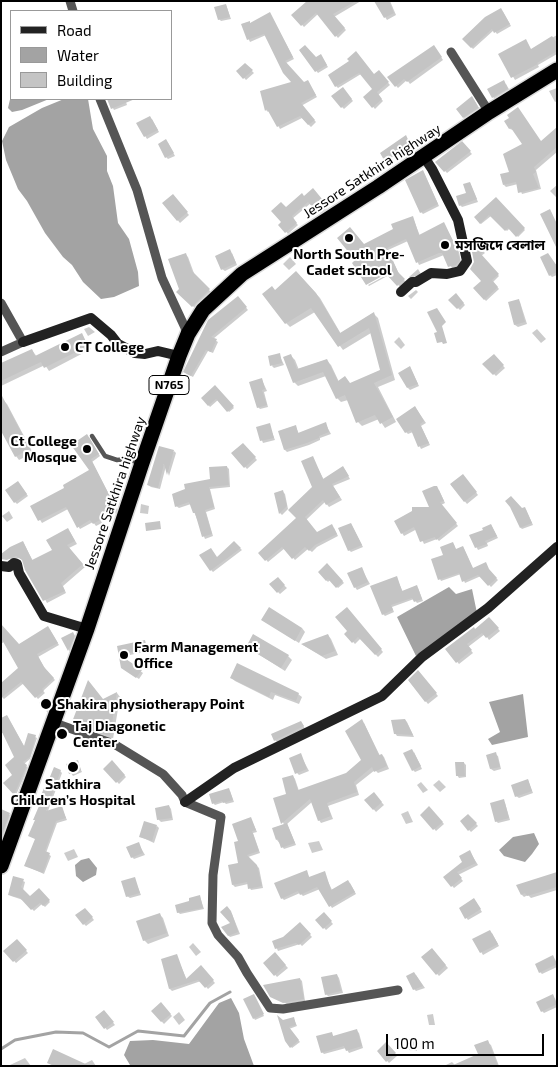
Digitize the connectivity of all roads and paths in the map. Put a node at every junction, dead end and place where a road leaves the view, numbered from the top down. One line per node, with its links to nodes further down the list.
1 (451, 52): 4 (street)
2 (557, 70): 4 (highway, Jessore Satkhira highway / N765)
3 (100, 100): 8 (street)
4 (489, 112): 5 (highway, Jessore Satkhira highway / N765)
5 (424, 157): 6 (street); 8 (highway, Jessore Satkhira highway / N765)
6 (401, 292)
7 (1, 303): 9 (street)
8 (188, 334): 11 (highway, Jessore Satkhira highway / N765)
9 (23, 342): 10 (street); 11 (street)
10 (1, 352)
11 (179, 356): 13 (highway, Jessore Satkhira highway / N765)
12 (92, 436): 13 (lane)
13 (142, 463): 16 (highway, Jessore Satkhira highway / N765)
14 (557, 547): 18 (street)
15 (1, 566): 16 (street)
16 (87, 629): 17 (highway, Jessore Satkhira highway / N765)
17 (52, 722): 18 (street); 19 (highway, Jessore Satkhira highway / N765)
18 (185, 802): 20 (street)
19 (1, 866)
20 (398, 990)

